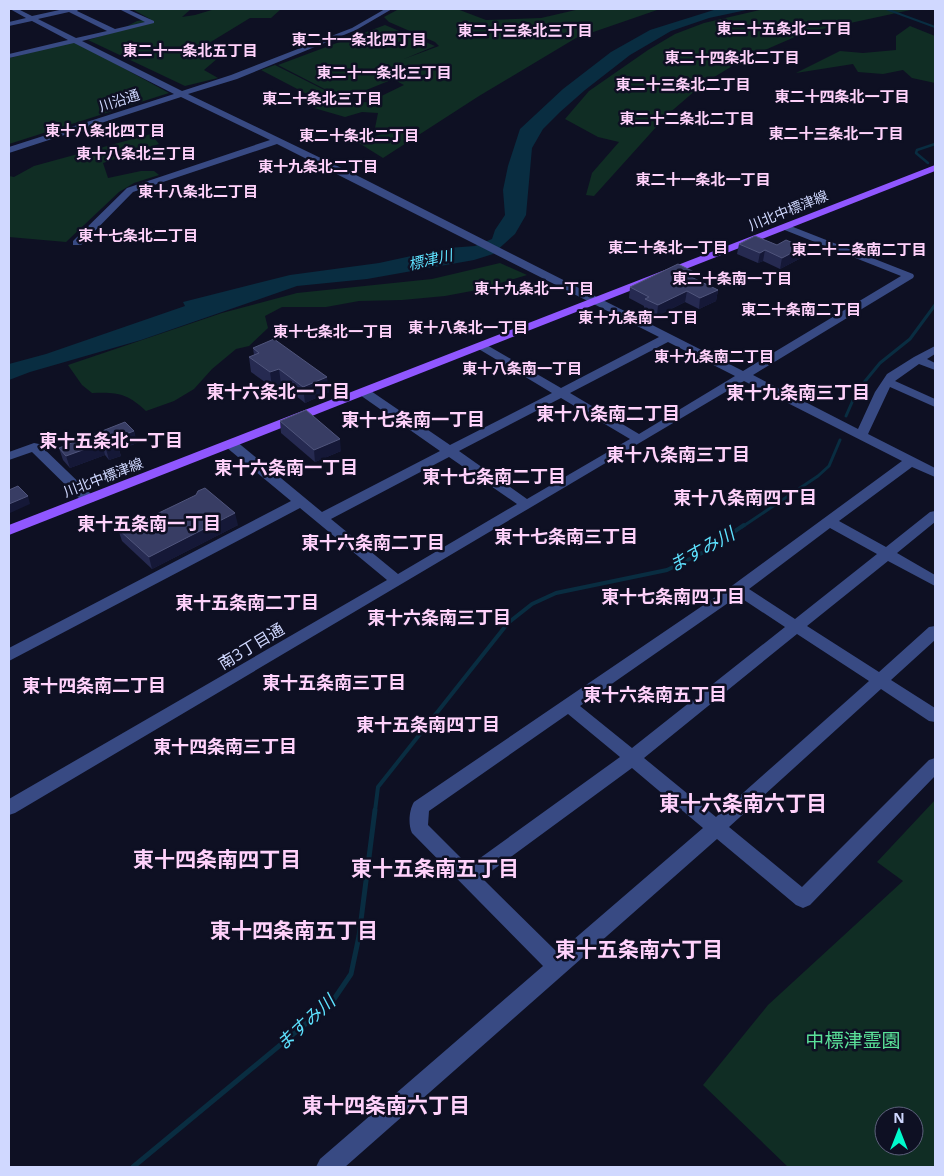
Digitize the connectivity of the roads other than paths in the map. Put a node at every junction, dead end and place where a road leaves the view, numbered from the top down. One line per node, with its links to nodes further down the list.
1 (13, 9): 5 (street)
2 (71, 9): 5 (street); 7 (street)
3 (122, 9): 7 (street)
4 (389, 9): 10 (street, 川沿通)
5 (33, 19): 6 (street); 8 (street)
6 (9, 24)
7 (114, 31): 8 (street)
8 (75, 40): 9 (street); 10 (street)
9 (9, 56)
10 (181, 94): 11 (street); 12 (street, 川沿通)
11 (276, 141): 15 (street); 16 (street)
12 (9, 150)
13 (935, 168): 14 (main road, 川北中標津線)
14 (785, 227): 16 (main road, 川北中標津線); 22 (street, 南3丁目通)
15 (77, 243)
16 (596, 302): 17 (street); 18 (main road, 川北中標津線)
17 (666, 338): 22 (street); 25 (street)
18 (480, 346): 24 (main road, 川北中標津線); 25 (street)
19 (935, 349): 20 (street)
20 (918, 359): 21 (street); 23 (street)
21 (935, 367)
22 (744, 376): 27 (street); 28 (street, 南3丁目通)
23 (888, 382): 26 (street); 27 (street)
24 (364, 392): 29 (main road, 川北中標津線); 30 (street)
25 (559, 392): 28 (street); 30 (street)
26 (935, 404)
27 (861, 436): 32 (street)
28 (639, 439): 36 (street, 南3丁目通)
29 (231, 444): 34 (main road, 川北中標津線); 35 (street)
30 (448, 452): 36 (street); 38 (street)
31 (9, 456): 34 (street)
32 (911, 461): 33 (street); 39 (street)
33 (935, 473)
34 (88, 499): 40 (main road, 川北中標津線)
35 (300, 502): 38 (street); 47 (street)
36 (527, 505): 42 (street, 南3丁目通)
37 (935, 515): 41 (street)
38 (321, 518): 42 (street)
39 (829, 521): 41 (street); 44 (street)
40 (9, 530)
41 (887, 553): 43 (street); 45 (street)
42 (396, 580): 53 (street, 南3丁目通)
43 (935, 581)
44 (738, 590): 45 (street); 49 (street)
45 (795, 628): 48 (street); 51 (street)
46 (935, 631): 48 (street)
47 (9, 655)
48 (878, 681): 50 (street); 54 (street)
49 (568, 705): 51 (street); 55 (street)
50 (935, 716)
51 (633, 757): 54 (street); 55 (street)
52 (935, 765): 54 (street)
53 (9, 808)
54 (718, 827): 56 (street)
55 (469, 877): 56 (street)
56 (557, 966): 57 (street)
57 (328, 1167)

